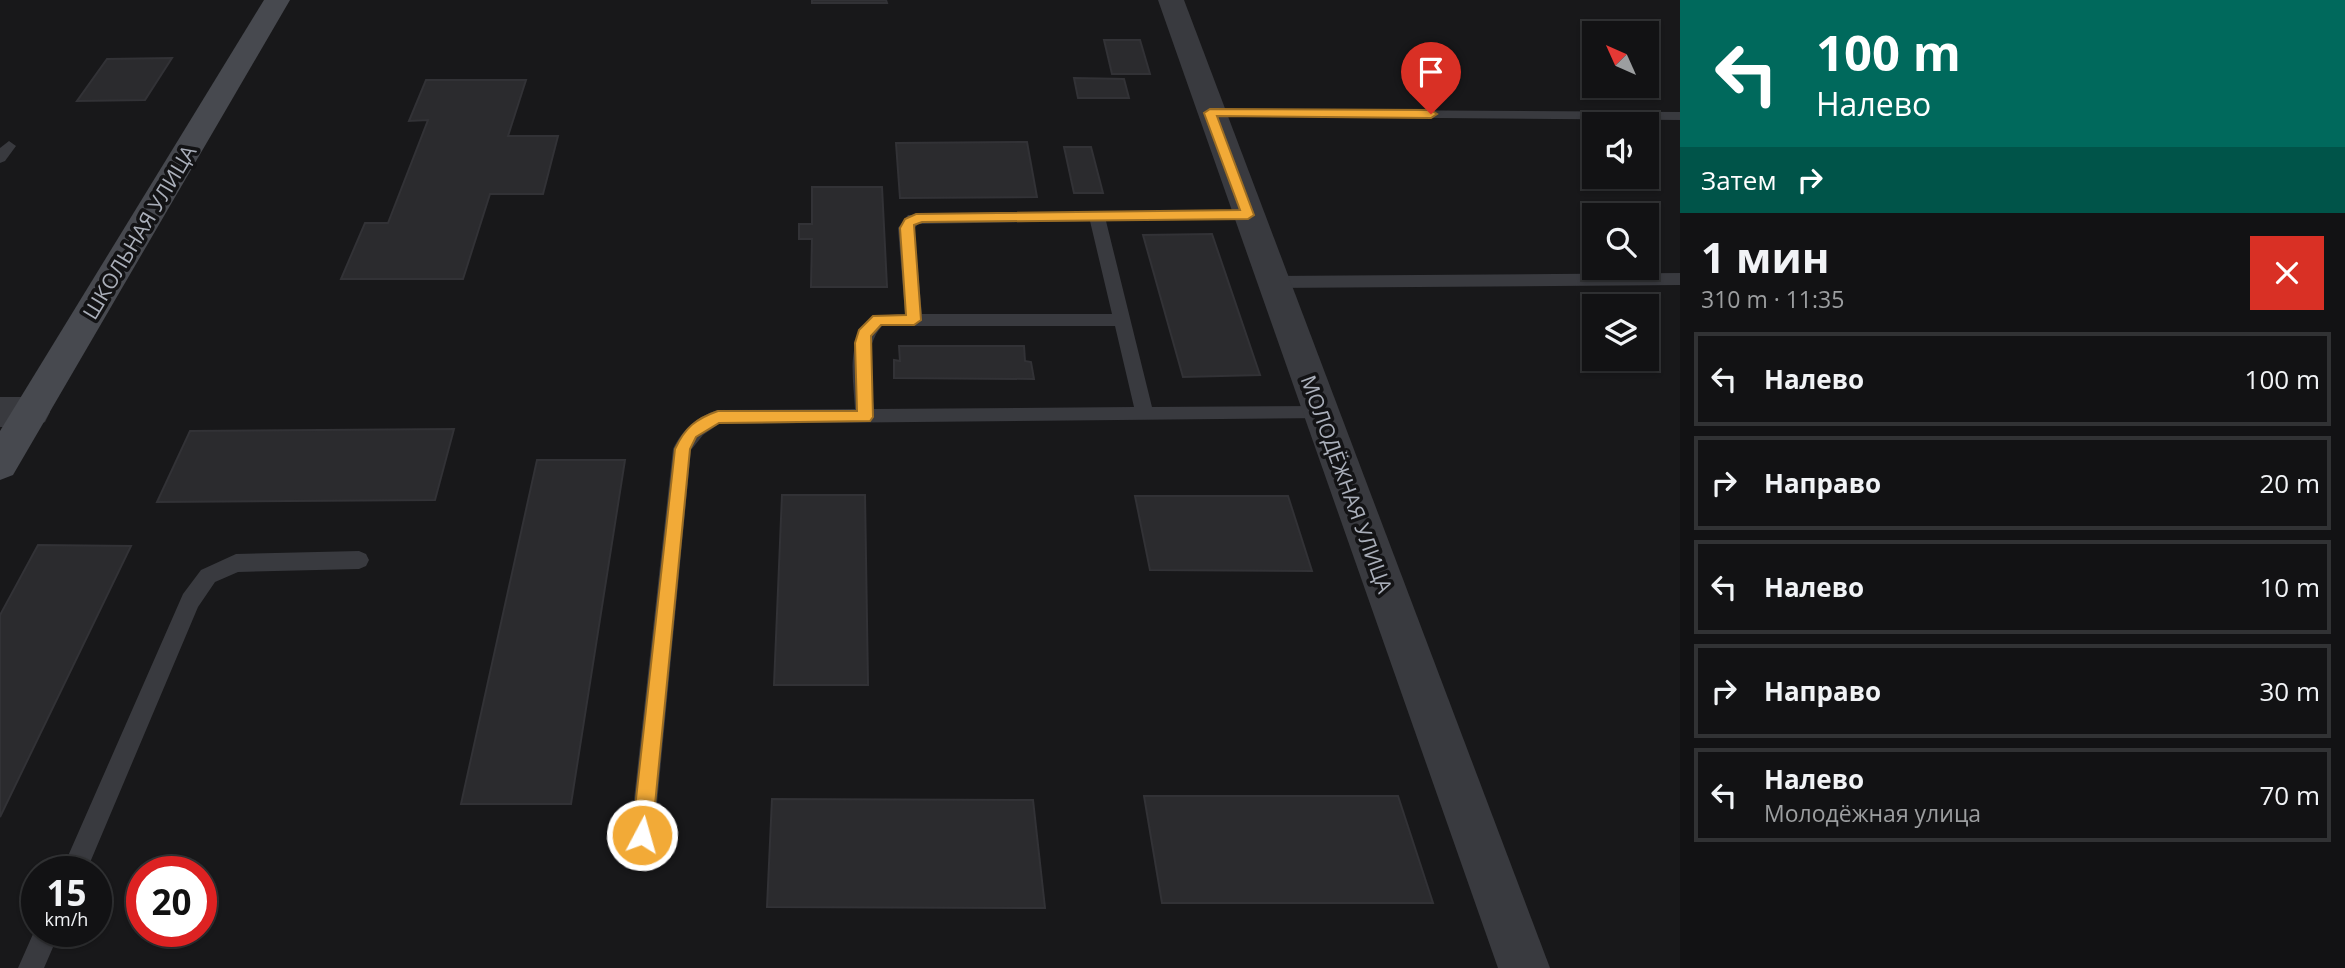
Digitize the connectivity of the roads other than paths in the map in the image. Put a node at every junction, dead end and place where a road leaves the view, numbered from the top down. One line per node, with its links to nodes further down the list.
1 (277, 0): 11 (street, ШКОЛЬНАЯ УЛИЦА)
2 (1171, 0): 3 (street, МОЛОДЁЖНАЯ УЛИЦА)
3 (1210, 113): 4 (lane); 5 (street, МОЛОДЁЖНАЯ УЛИЦА)
4 (1680, 116)
5 (1248, 215): 6 (lane); 8 (street, МОЛОДЁЖНАЯ УЛИЦА)
6 (1097, 216): 9 (lane); 10 (lane)
7 (1680, 279): 8 (lane)
8 (1272, 282): 12 (street, МОЛОДЁЖНАЯ УЛИЦА)
9 (914, 320): 10 (lane); 14 (lane)
10 (1122, 320): 13 (lane)
11 (16, 412): 15 (street, ШКОЛЬНАЯ УЛИЦА)
12 (1321, 413): 13 (lane); 21 (street, МОЛОДЁЖНАЯ УЛИЦА)
13 (1145, 414): 14 (lane)
14 (865, 417): 17 (lane)
15 (0, 464)
16 (359, 560): 18 (lane)
17 (642, 835)
18 (80, 856)
19 (40, 947): 20 (lane)
20 (31, 968)
21 (1524, 968)

